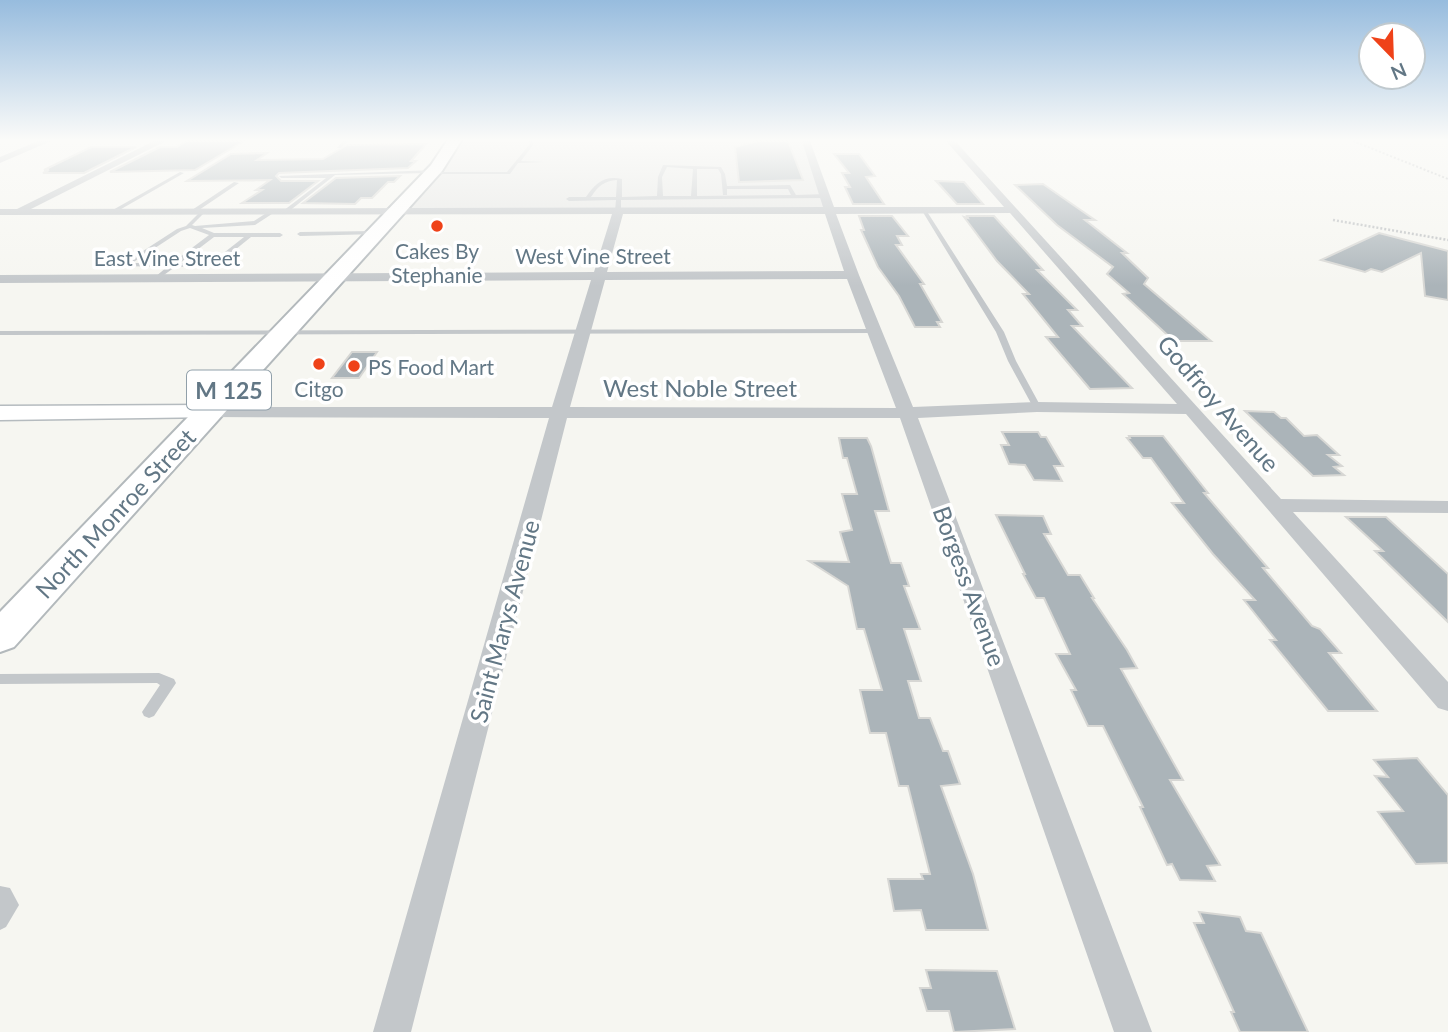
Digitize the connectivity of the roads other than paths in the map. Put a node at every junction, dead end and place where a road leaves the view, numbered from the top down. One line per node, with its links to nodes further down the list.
1 (62, 189): 27 (street)
2 (153, 189): 28 (lane)
3 (228, 189): 29 (lane)
4 (314, 189): 31 (lane)
5 (417, 189): 33 (main road, North Monroe Street / M 125)
6 (594, 189): 19 (lane)
7 (620, 189): 22 (lane)
8 (660, 189): 20 (lane)
9 (694, 189): 16 (lane)
10 (724, 189): 18 (lane)
11 (791, 189): 14 (lane)
12 (824, 189): 15 (street, Borgess Avenue)
13 (995, 189): 26 (street, Godfroy Avenue)
14 (794, 196): 15 (lane); 18 (lane)
15 (827, 196): 24 (street, Borgess Avenue)
16 (694, 197): 17 (lane); 20 (lane)
17 (717, 197): 18 (lane); 23 (lane)
18 (725, 197)
19 (589, 198): 21 (lane); 22 (lane)
20 (660, 198): 22 (lane)
21 (569, 199)
22 (618, 204): 23 (street); 33 (street); 43 (street, Saint Marys Avenue)
23 (729, 210): 24 (street)
24 (832, 210): 25 (street); 42 (street, Borgess Avenue)
25 (923, 210): 26 (street); 51 (lane)
26 (1014, 210): 52 (street, Godfroy Avenue)
27 (16, 211): 28 (street); 32 (street); 34 (street)
28 (114, 211): 29 (street)
29 (198, 211): 30 (street); 35 (lane)
30 (273, 211): 31 (street); 35 (lane)
31 (286, 211): 33 (street)
32 (0, 212)
33 (396, 212): 36 (main road, North Monroe Street / M 125)
34 (0, 219)
35 (192, 227): 39 (lane); 41 (lane)
36 (376, 233): 38 (lane); 45 (main road, North Monroe Street / M 125)
37 (280, 234): 40 (lane)
38 (300, 234)
39 (213, 235): 40 (lane); 41 (lane)
40 (250, 235): 41 (lane)
41 (175, 264): 44 (lane)
42 (852, 275): 43 (street, West Vine Street); 49 (street, Borgess Avenue)
43 (598, 276): 45 (street, West Vine Street); 48 (street, Saint Marys Avenue)
44 (157, 278): 45 (street, East Vine Street); 46 (street, East Vine Street)
45 (334, 278): 47 (main road, North Monroe Street / M 125)
46 (0, 279)
47 (284, 331): 48 (lane); 50 (lane); 54 (main road, North Monroe Street / M 125)
48 (583, 331): 49 (lane); 53 (street, Saint Marys Avenue)
49 (874, 331): 56 (street, Borgess Avenue)
50 (0, 333)
51 (1037, 407): 52 (street, West Noble Street); 56 (street, West Noble Street)
52 (1192, 409): 57 (street, Godfroy Avenue)
53 (560, 411): 54 (street, West Noble Street); 56 (street, West Noble Street); 65 (street, Saint Marys Avenue)
54 (209, 412): 55 (street); 59 (main road, North Monroe Street / M 125)
55 (0, 413)
56 (907, 413): 66 (street, Borgess Avenue)
57 (1273, 505): 58 (street); 61 (street, Godfroy Avenue)
58 (1448, 507)
59 (0, 637)
60 (0, 679): 62 (lane)
61 (1448, 699)
62 (149, 712)
63 (0, 894): 64 (lane)
64 (0, 921)
65 (392, 1032)
66 (1133, 1032)

